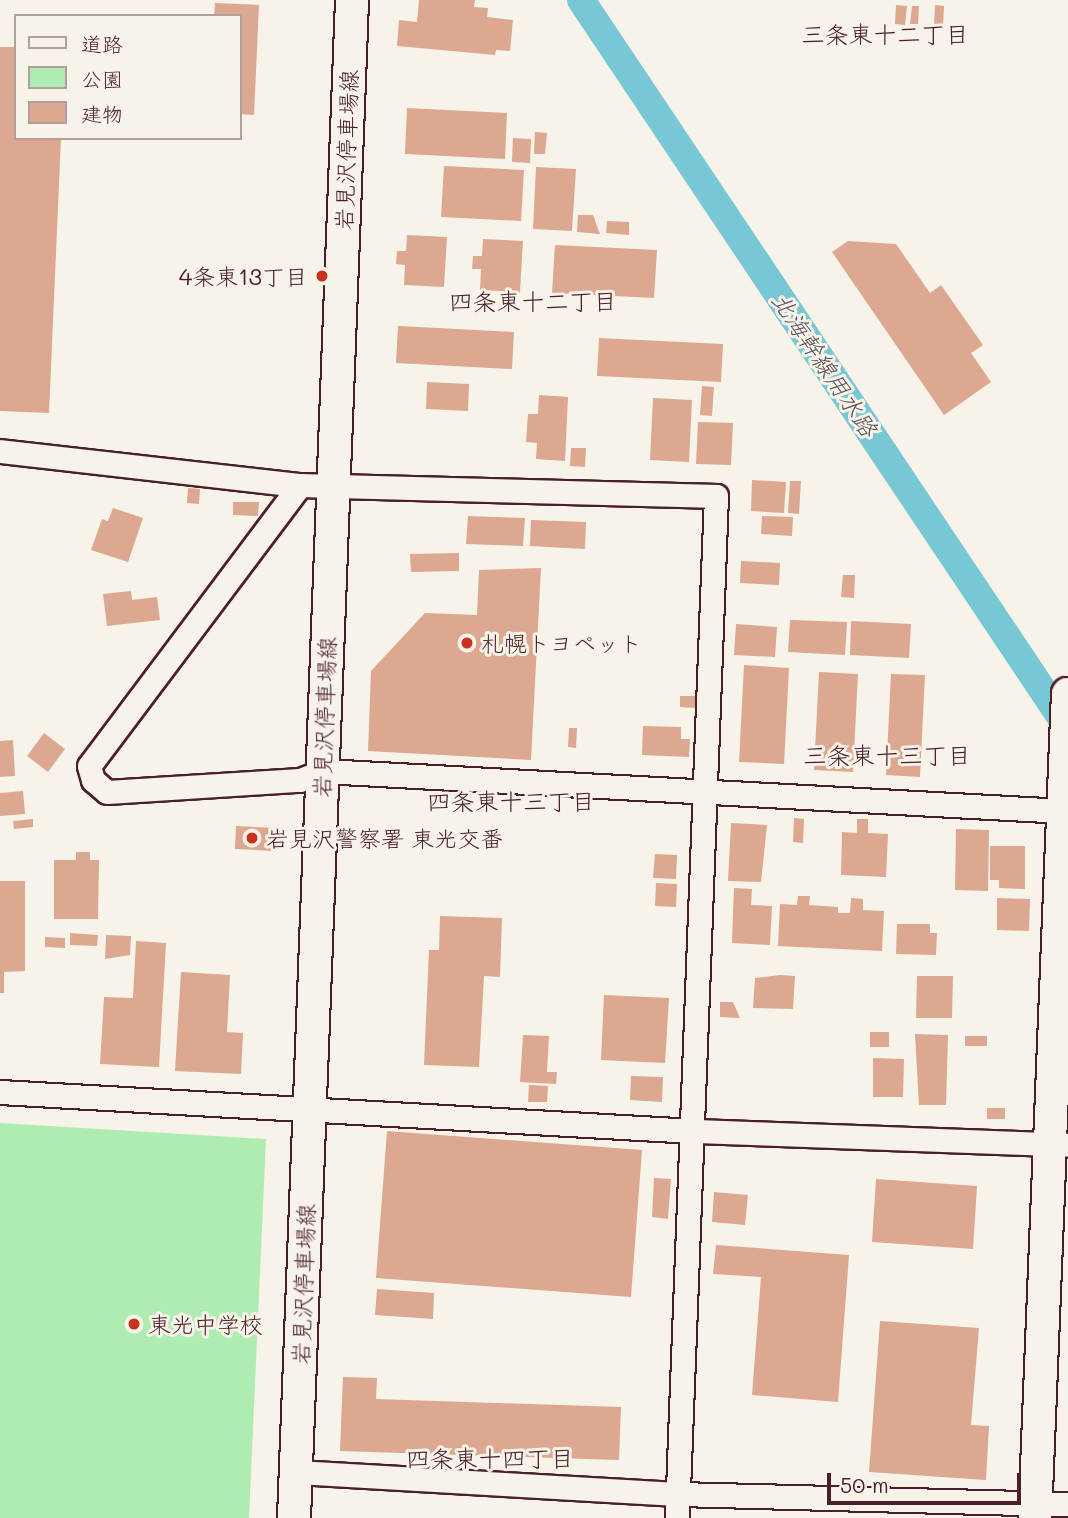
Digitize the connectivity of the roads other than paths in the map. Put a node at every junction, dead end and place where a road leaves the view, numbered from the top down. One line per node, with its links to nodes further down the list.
1 (352, 0): 3 (main road, 岩見沢停車場線)
2 (0, 451): 4 (street)
3 (332, 482): 4 (street); 6 (main road, 岩見沢停車場線); 7 (street)
4 (300, 485): 6 (street)
5 (1068, 694): 8 (main road)
6 (323, 771): 7 (street); 10 (main road, 岩見沢停車場線)
7 (708, 794): 8 (street); 11 (street)
8 (1063, 811): 12 (main road)
9 (0, 1092): 10 (street)
10 (311, 1110): 11 (street); 13 (main road, 岩見沢停車場線)
11 (694, 1131): 12 (street); 14 (street)
12 (1059, 1144): 16 (main road)
13 (295, 1472): 14 (street); 17 (main road, 岩見沢停車場線)
14 (678, 1494): 16 (street); 18 (street)
15 (1068, 1504): 16 (street)
16 (1036, 1511)
17 (294, 1518)
18 (677, 1518)

